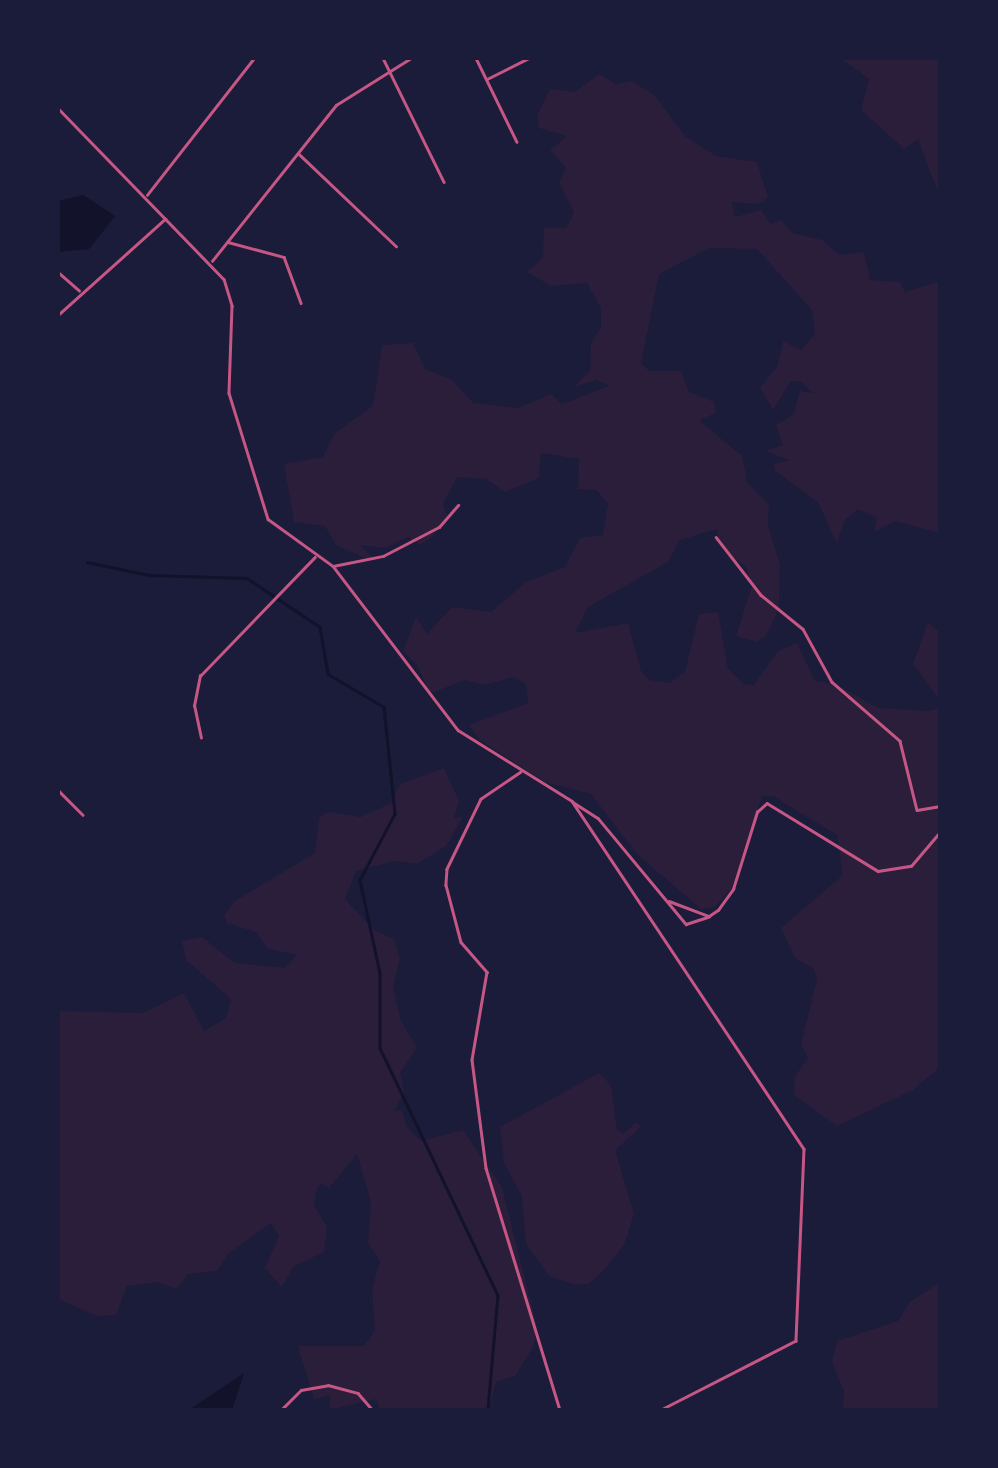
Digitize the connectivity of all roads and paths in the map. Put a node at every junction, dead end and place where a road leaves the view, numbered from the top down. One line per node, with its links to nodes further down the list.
1 (254, 58): 12 (street)
2 (382, 58): 6 (street)
3 (411, 58): 6 (street)
4 (476, 58): 7 (street)
5 (529, 58): 7 (street)
6 (389, 70): 10 (street); 11 (street)
7 (487, 79): 9 (street)
8 (58, 108): 12 (street)
9 (517, 142)
10 (298, 152): 14 (street); 15 (street)
11 (444, 182)
12 (146, 196): 13 (street)
13 (166, 218): 16 (street); 18 (street)
14 (226, 242): 16 (street); 19 (street)
15 (396, 246)
16 (210, 264): 23 (street)
17 (58, 272): 18 (street)
18 (81, 291): 20 (street)
19 (302, 303)
20 (58, 315)
21 (458, 506): 24 (street)
22 (716, 537): 29 (street)
23 (317, 556): 24 (street); 25 (street)
24 (333, 566): 26 (street)
25 (200, 738)
26 (523, 772): 28 (street); 36 (street)
27 (58, 790): 30 (street)
28 (572, 801): 32 (street); 37 (street)
29 (940, 806)
30 (83, 815)
31 (940, 832): 33 (street)
32 (669, 901): 33 (street); 33 (street)
33 (709, 916)
34 (281, 1410): 35 (street)
35 (374, 1410)
36 (560, 1410)
37 (661, 1410)

